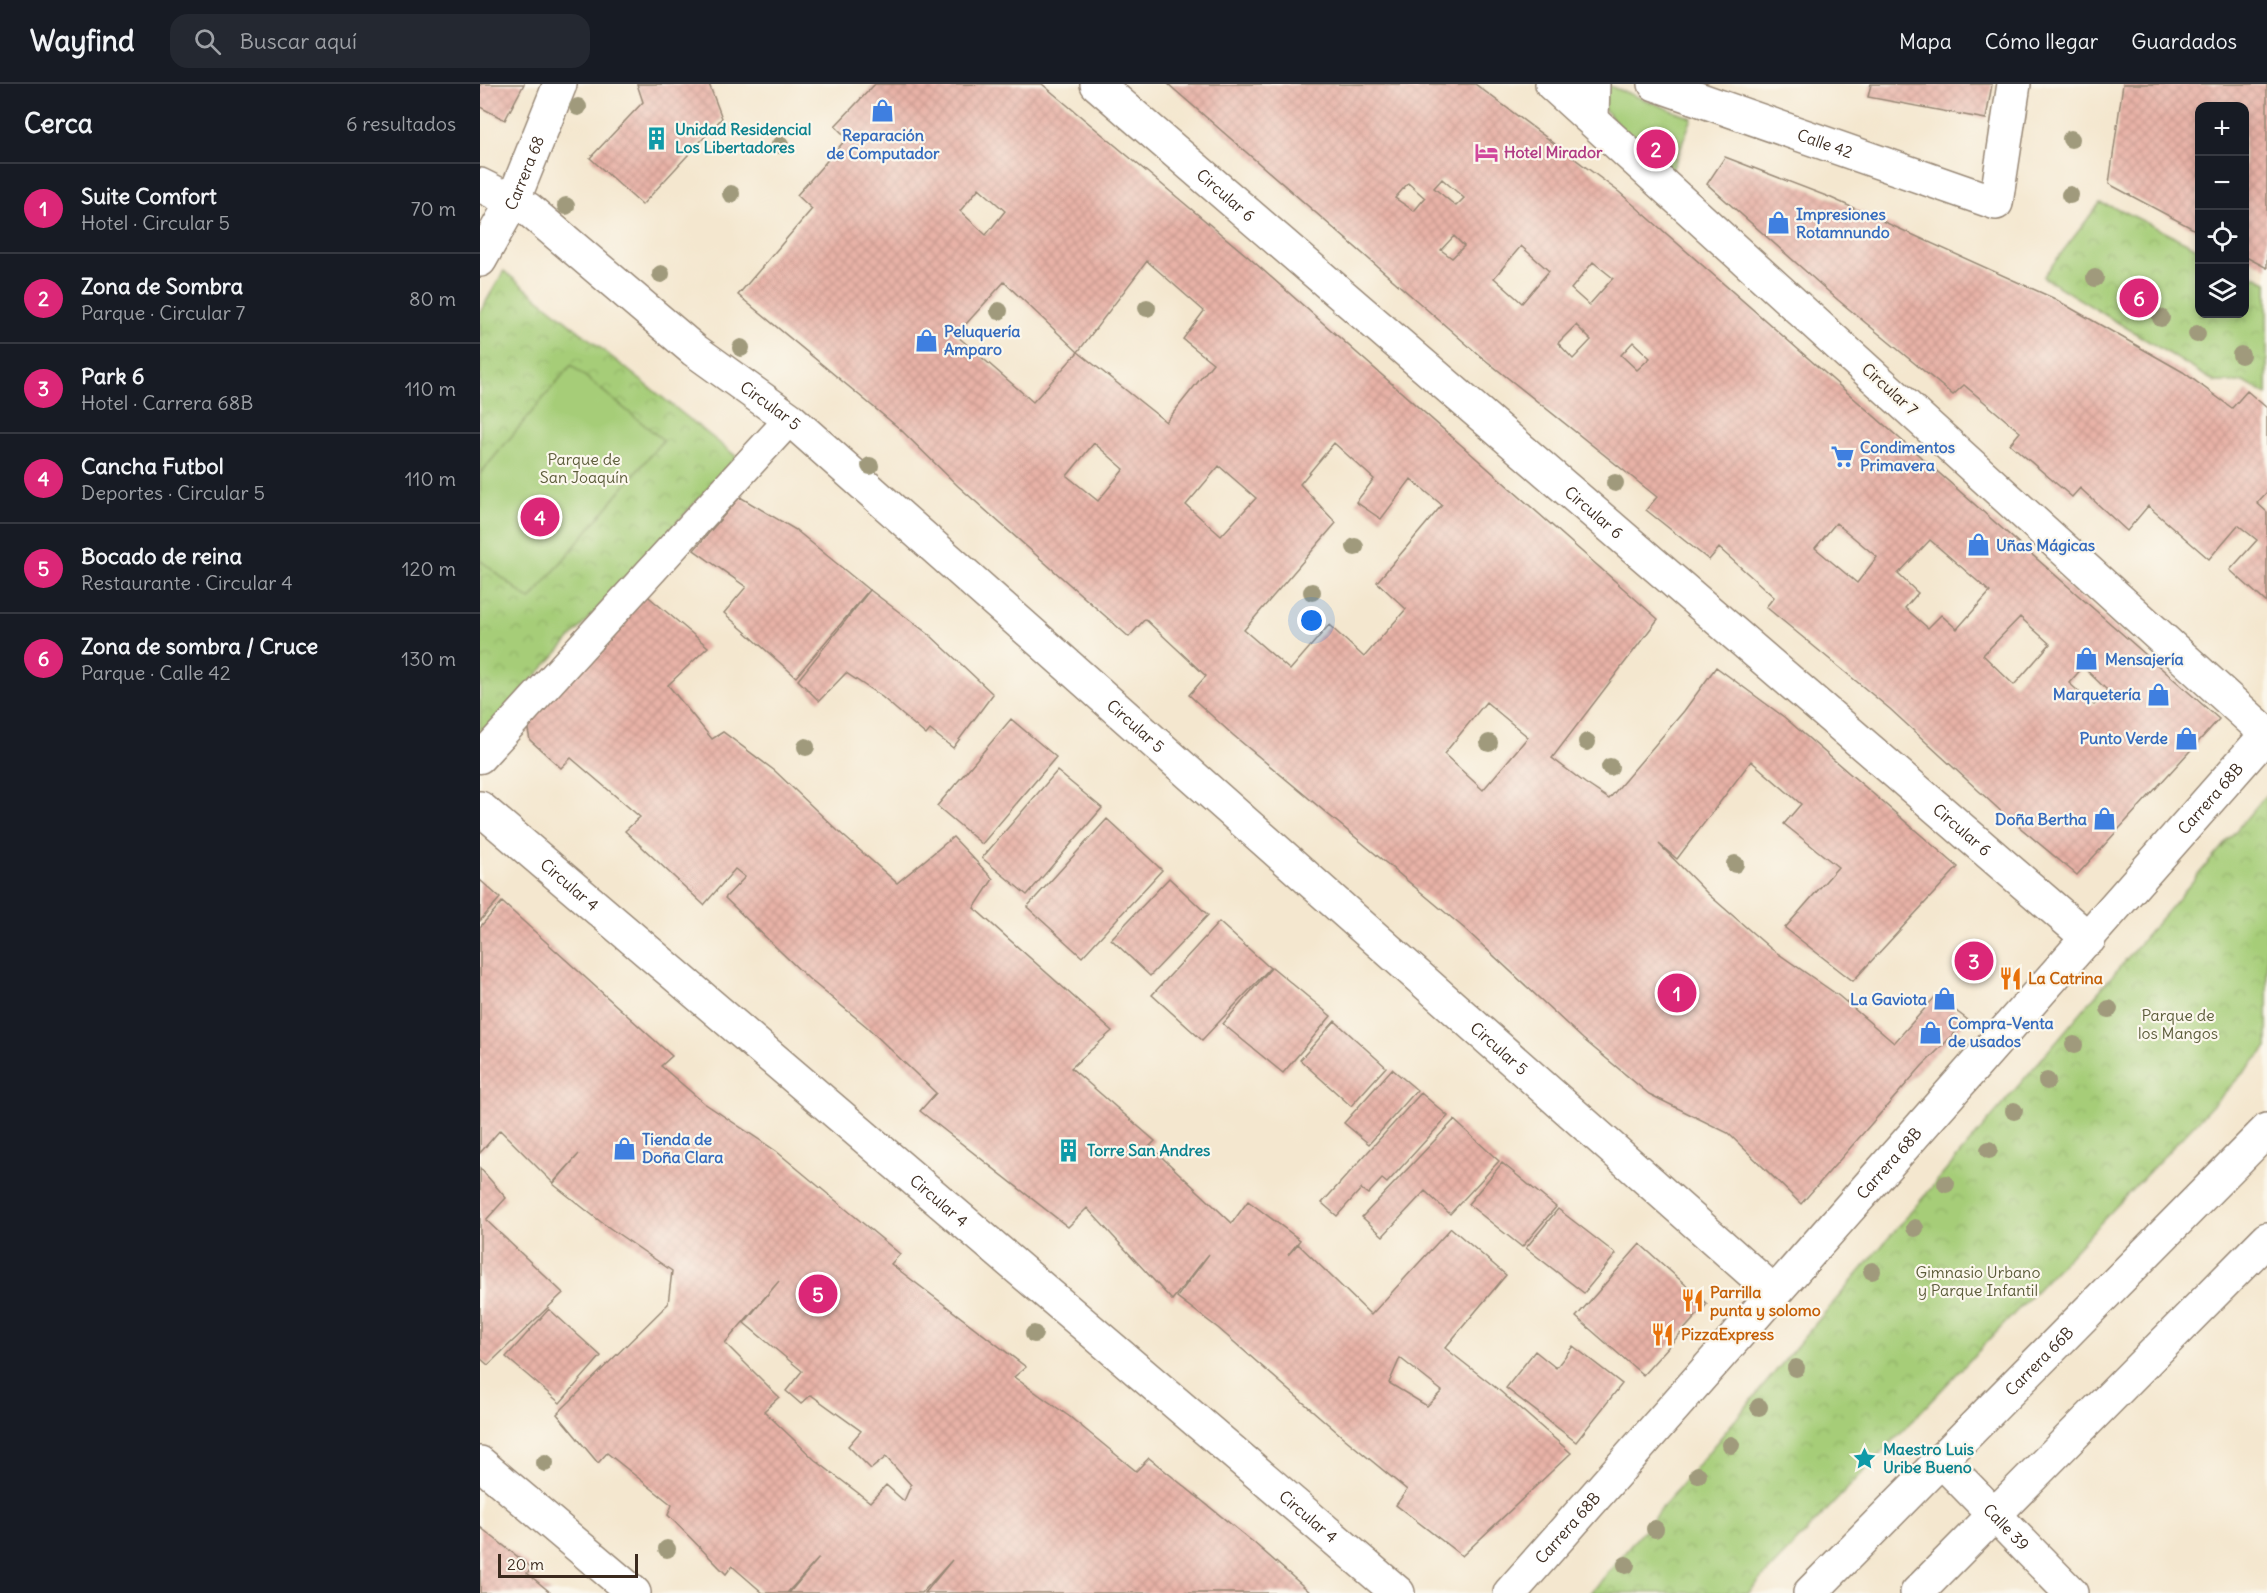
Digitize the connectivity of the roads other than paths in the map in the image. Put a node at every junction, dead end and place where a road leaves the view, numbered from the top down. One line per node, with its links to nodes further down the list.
1 (560, 84): 9 (street, Carrera 68)
2 (1097, 84): 15 (street, Circular 6)
3 (1552, 84): 7 (street, Circular 7)
4 (1593, 84): 7 (street)
5 (1655, 84): 6 (street, Calle 42)
6 (2014, 84)
7 (1592, 117): 12 (street, Circular 7)
8 (480, 185): 9 (street, Circular 5)
9 (513, 201): 10 (street, Carrera 68); 11 (street, Circular 5)
10 (480, 260)
11 (790, 419): 13 (street); 18 (street, Circular 5)
12 (2267, 734): 15 (street, Carrera 68B)
13 (480, 758)
14 (480, 808): 23 (street, Circular 4)
15 (2089, 939): 18 (street, Carrera 68B)
16 (2267, 1130): 19 (street, Carrera 66B)
17 (2267, 1239): 21 (street)
18 (1774, 1292): 24 (street, Carrera 68B)
19 (1942, 1461): 21 (street, Calle 39); 25 (street, Carrera 66B)
20 (480, 1463): 22 (street)
21 (1996, 1515): 26 (street); 27 (street, Calle 39)
22 (634, 1593)
23 (1398, 1593)
24 (1510, 1593)
25 (1810, 1593)
26 (1917, 1593)
27 (2071, 1593)

